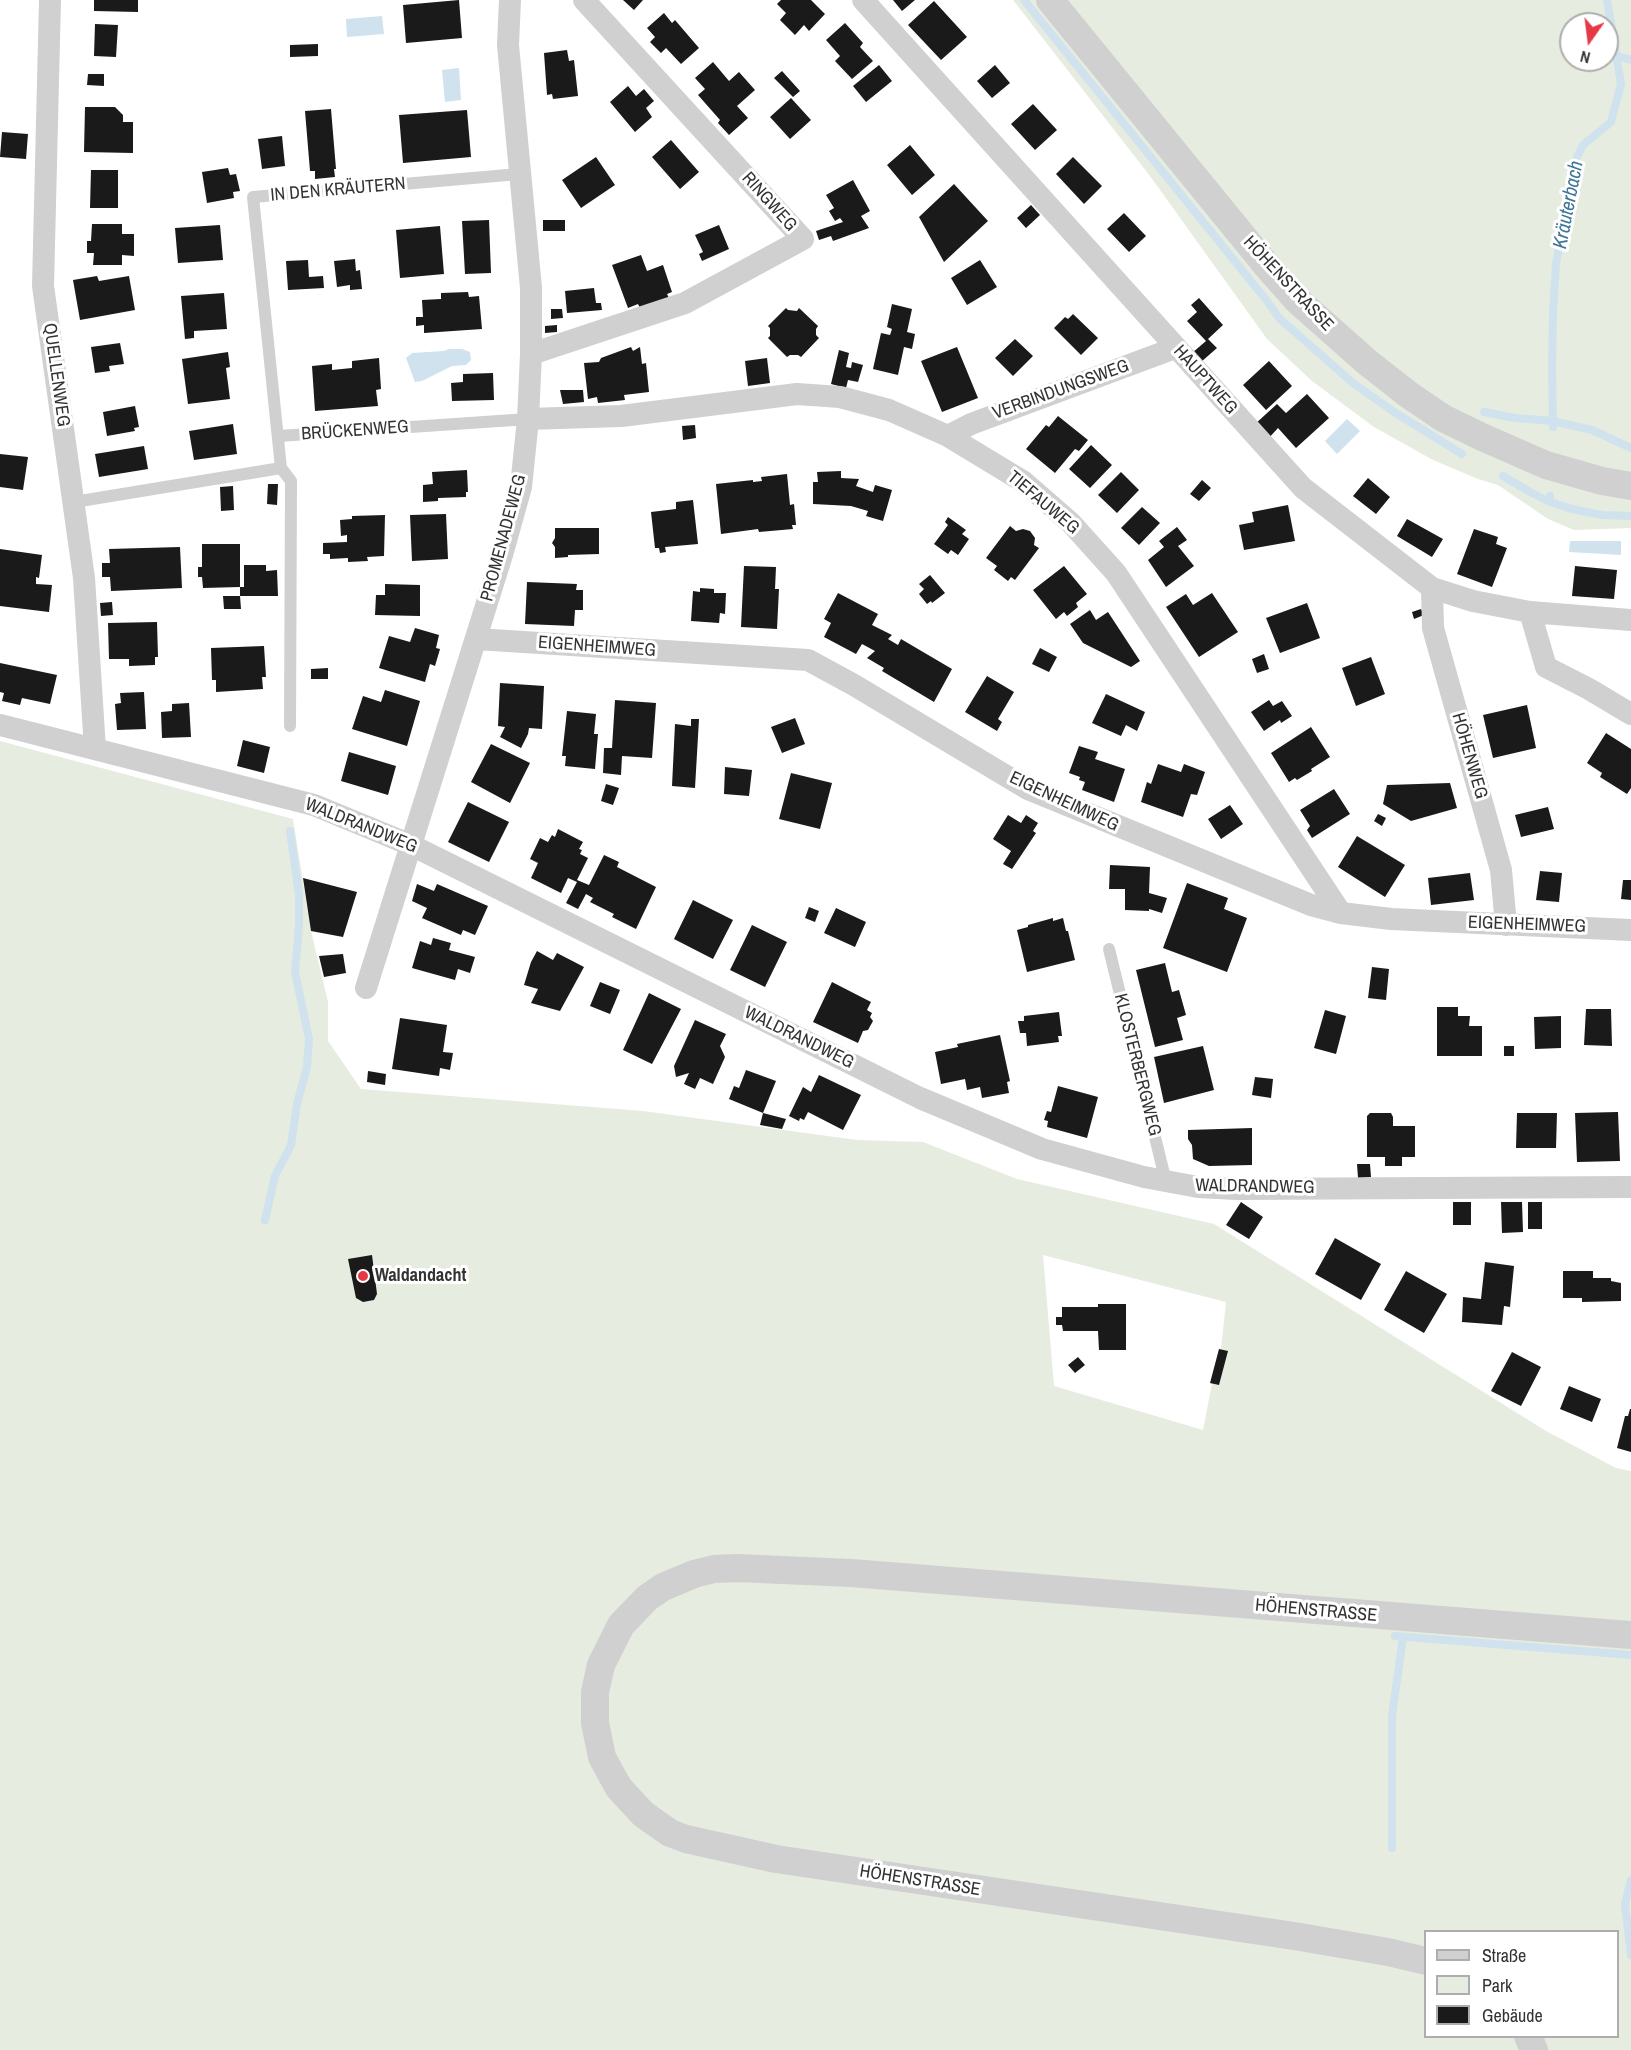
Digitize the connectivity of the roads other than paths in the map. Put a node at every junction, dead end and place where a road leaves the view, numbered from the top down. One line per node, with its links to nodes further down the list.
1 (50, 0): 14 (street, QUELLENWEG)
2 (510, 0): 6 (street, PROMENADEWEG)
3 (584, 0): 8 (street, RINGWEG)
4 (862, 0): 7 (street, HAUPTWEG)
5 (1050, 0): 13 (street, HÖHENSTRASSE)
6 (519, 174): 8 (street, PROMENADEWEG); 10 (lane, IN DEN KRÄUTERN)
7 (1175, 348): 11 (street, VERBINDUNGSWEG); 15 (street, HAUPTWEG)
8 (531, 354): 9 (street, PROMENADEWEG)
9 (528, 419): 10 (lane, BRÜCKENWEG); 11 (street, TIEFAUWEG); 18 (street, PROMENADEWEG)
10 (279, 436): 12 (lane, BRÜCKENWEG)
11 (948, 436): 24 (street, TIEFAUWEG)
12 (281, 468): 14 (lane); 21 (lane)
13 (1631, 486)
14 (74, 502): 22 (street, QUELLENWEG)
15 (1432, 588): 16 (street, HAUPTWEG); 25 (street, HÖHENWEG)
16 (1530, 612): 17 (street, HAUPTWEG); 19 (street)
17 (1631, 620)
18 (476, 639): 23 (street, PROMENADEWEG); 24 (street, EIGENHEIMWEG)
19 (1631, 714)
20 (0, 725): 22 (street, WALDRANDWEG)
21 (290, 726)
22 (95, 749): 23 (street, WALDRANDWEG)
23 (411, 845): 28 (street, PROMENADEWEG); 29 (street, WALDRANDWEG)
24 (1341, 913): 25 (street, EIGENHEIMWEG)
25 (1506, 925): 26 (street, EIGENHEIMWEG)
26 (1631, 930)
27 (1109, 949): 29 (lane, KLOSTERBERGWEG)
28 (366, 988)
29 (1166, 1182): 30 (street, WALDRANDWEG)
30 (1631, 1187)
31 (1631, 1635): 32 (street, HÖHENSTRASSE)
32 (1424, 1961)

